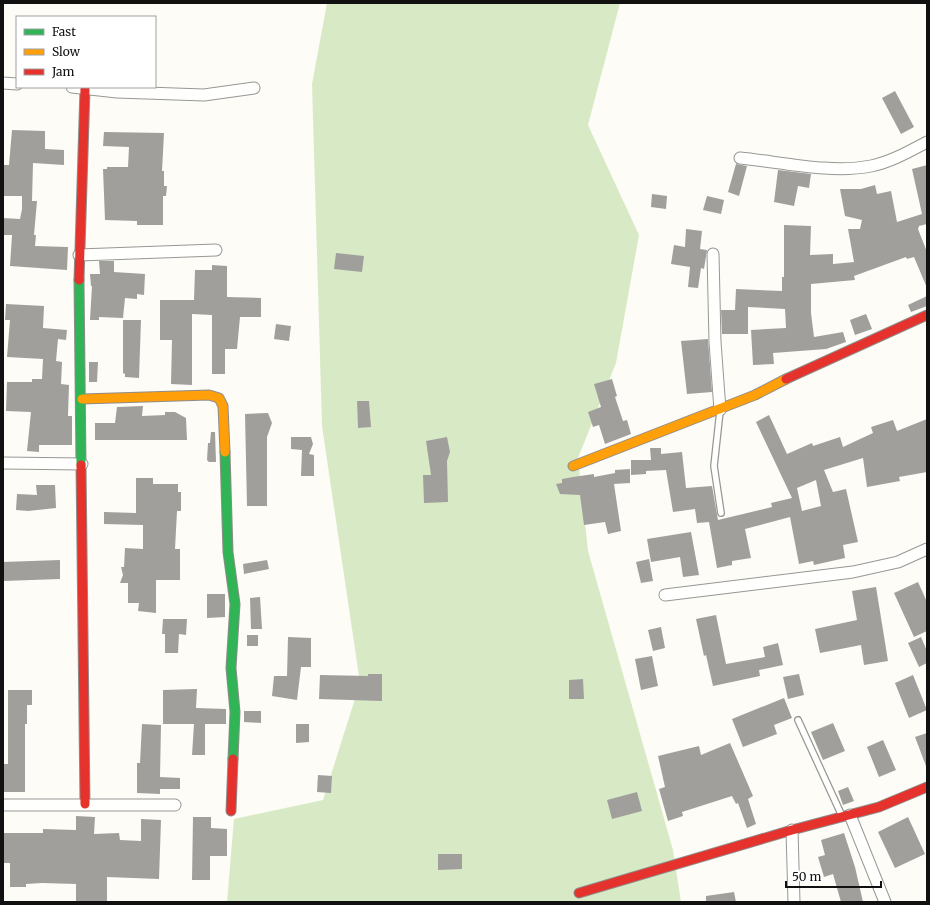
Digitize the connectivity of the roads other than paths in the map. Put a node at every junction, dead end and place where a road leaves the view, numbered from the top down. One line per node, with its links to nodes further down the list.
1 (3, 83): 2 (street)
2 (16, 84)
3 (78, 88): 5 (street)
4 (254, 88): 5 (street)
5 (85, 89): 10 (street)
6 (927, 142): 7 (street)
7 (740, 158)
8 (216, 250): 10 (street)
9 (713, 254): 13 (street)
10 (79, 255): 12 (street)
11 (927, 315): 13 (street)
12 (82, 399): 15 (street); 25 (street)
13 (720, 410): 16 (street); 17 (lane)
14 (3, 463): 15 (street)
15 (82, 464): 22 (street)
16 (573, 466)
17 (721, 513)
18 (927, 549): 19 (street)
19 (664, 595)
20 (798, 720): 26 (lane)
21 (927, 787): 26 (street)
22 (85, 804): 23 (street); 24 (street)
23 (3, 805)
24 (175, 805)
25 (231, 811)
26 (846, 816): 27 (street); 30 (street)
27 (792, 830): 28 (street); 29 (street)
28 (579, 893)
29 (794, 902)
30 (885, 902)

